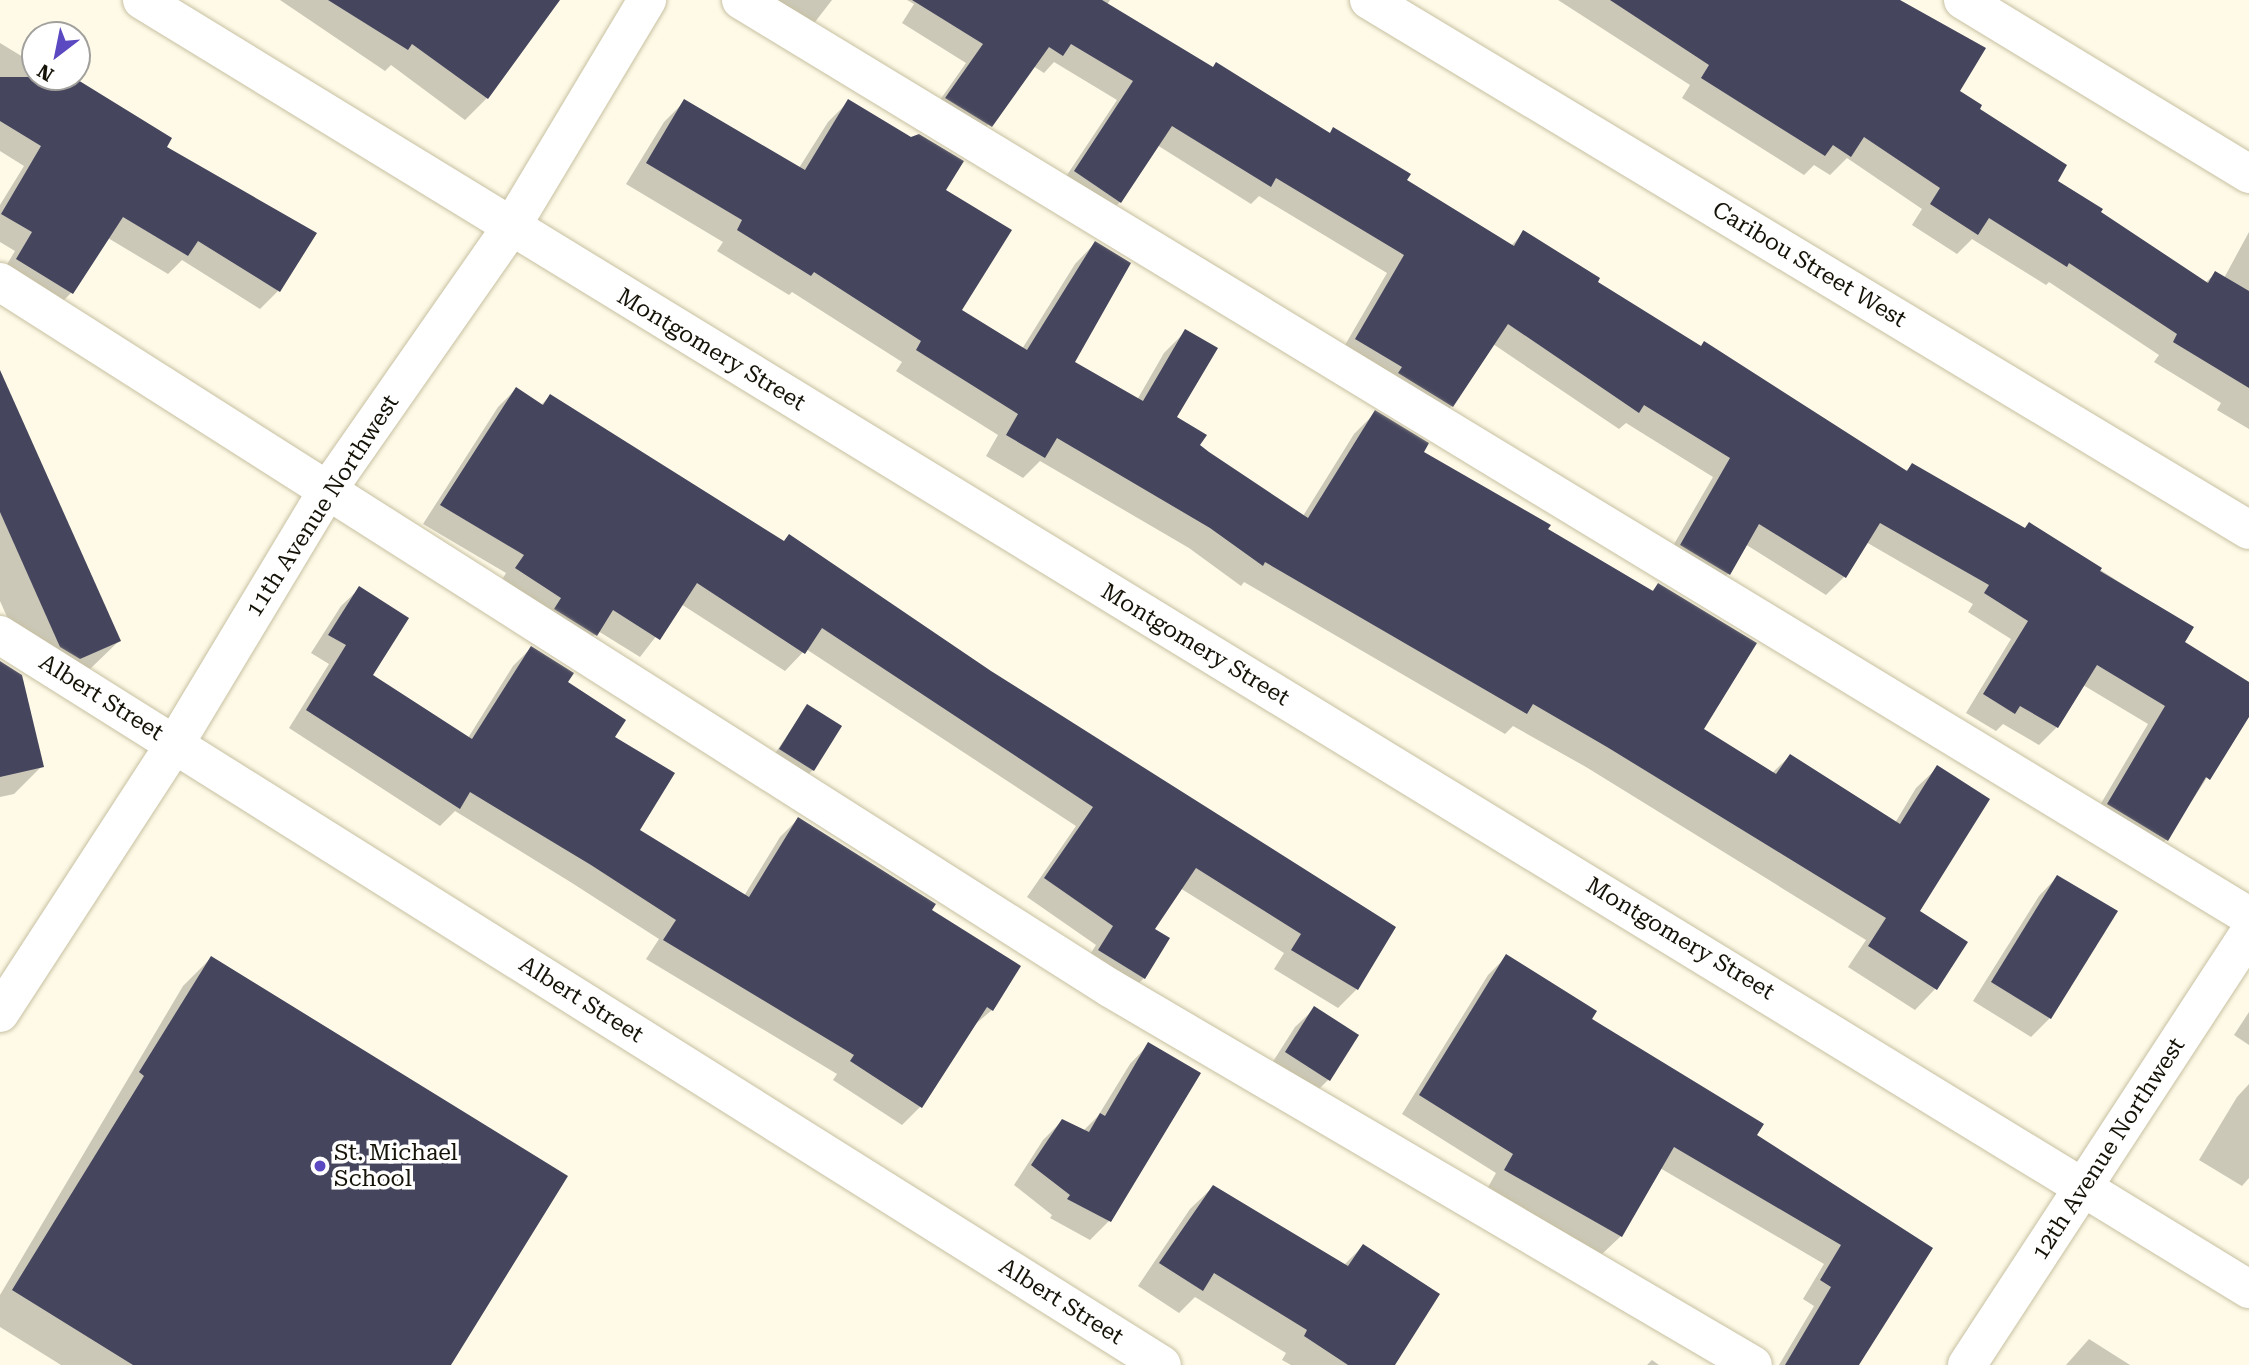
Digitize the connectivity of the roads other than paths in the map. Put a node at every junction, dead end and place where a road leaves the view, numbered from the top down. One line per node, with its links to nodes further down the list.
1 (142, 0): 7 (street, Montgomery Street)
2 (647, 0): 7 (street, 11th Avenue Northwest)
3 (741, 0): 13 (street)
4 (1369, 0): 10 (street, Caribou Street West)
5 (1963, 0): 6 (street)
6 (2249, 174)
7 (510, 229): 9 (street, 11th Avenue Northwest); 16 (street, Montgomery Street)
8 (0, 282): 9 (street)
9 (329, 488): 12 (street, 11th Avenue Northwest); 19 (street)
10 (2249, 530)
11 (0, 635): 12 (street, Albert Street)
12 (175, 744): 15 (street, 11th Avenue Northwest); 18 (street, Albert Street)
13 (2249, 916)
14 (2249, 933): 16 (street, 12th Avenue Northwest)
15 (0, 1013)
16 (2085, 1186): 17 (street, Montgomery Street); 20 (street, 12th Avenue Northwest)
17 (2249, 1289)
18 (1162, 1365)
19 (1753, 1365)
20 (1967, 1365)

